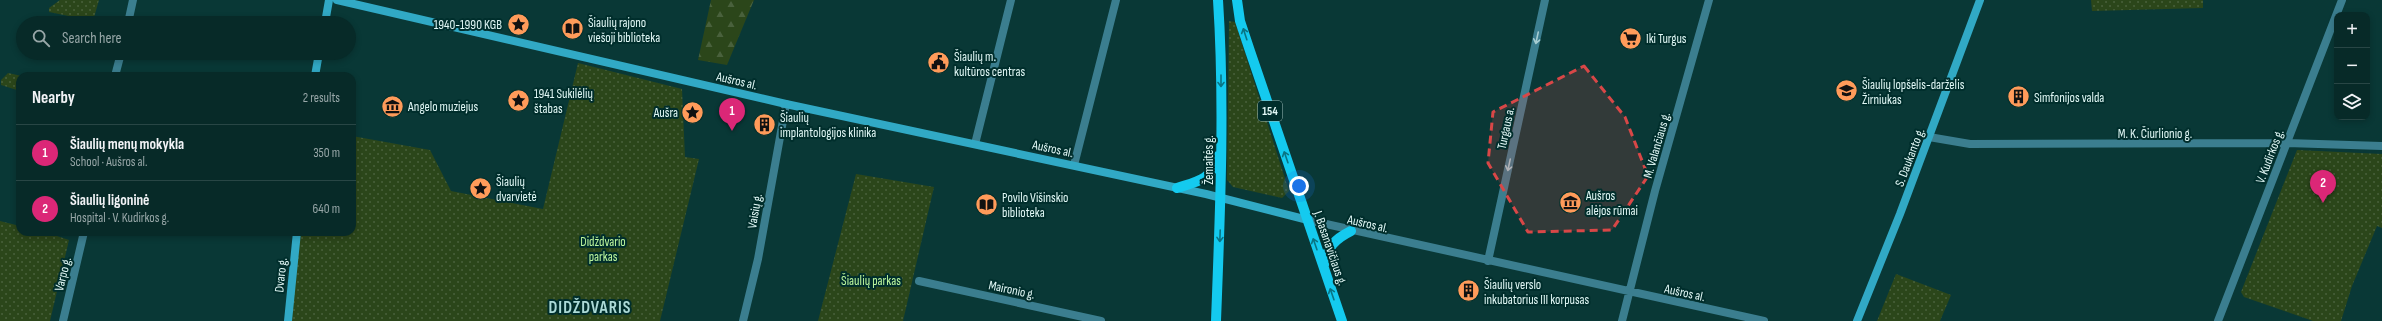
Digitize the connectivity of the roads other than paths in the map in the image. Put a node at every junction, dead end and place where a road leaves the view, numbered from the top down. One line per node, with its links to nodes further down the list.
1 (134, 0): 12 (street)
2 (329, 0): 13 (main road)
3 (337, 0): 18 (main road, Aušros al.)
4 (1011, 0): 21 (street)
5 (1116, 0): 24 (street)
6 (1218, 0): 22 (main road, Žemaitės g., one-way to 22)
7 (1237, 0): 27 (main road, J. Basanavičiaus g. / 154, one-way to 7)
8 (1545, 0): 31 (street, Turgaus a., one-way to 31)
9 (1709, 0): 34 (street, M. Valančiaus g.)
10 (1980, 0): 19 (main road, S. Daukanto g.)
11 (2342, 0): 20 (street, V. Kudirkos g.)
12 (130, 16)
13 (326, 16)
14 (119, 60): 16 (street)
15 (318, 60): 17 (main road)
16 (116, 72)
17 (316, 72)
18 (786, 104): 21 (main road, Aušros al.); 37 (street, Vaisių g.)
19 (1929, 137): 20 (street, M. K. Čiurlionio g.); 43 (main road, S. Daukanto g.)
20 (2287, 143): 23 (street, M. K. Čiurlionio g.); 44 (street, V. Kudirkos g.)
21 (975, 144): 24 (main road, Aušros al.)
22 (1221, 144): 25 (main road); 26 (main road, Žemaitės g.)
23 (2382, 146)
24 (1074, 165): 25 (main road, Aušros al.)
25 (1177, 188): 26 (main road, Aušros al.)
26 (1221, 197): 27 (main road, Aušros al.); 39 (main road, Žemaitės g., one-way to 39)
27 (1308, 220): 28 (street, Aušros al.); 32 (main road, J. Basanavičiaus g. / 154, one-way to 27)
28 (1351, 232): 31 (street, Aušros al.); 32 (main road)
29 (83, 236): 35 (street, Varpo g.)
30 (297, 236): 36 (main road, Dvaro g.)
31 (1488, 261): 34 (street, Aušros al.)
32 (1323, 267): 40 (main road, J. Basanavičiaus g. / 154, one-way to 32)
33 (919, 281): 38 (street, Maironio g.)
34 (1628, 292): 41 (street, M. Valančiaus g.); 42 (street, Aušros al.)
35 (62, 321)
36 (288, 321)
37 (743, 321)
38 (1101, 321)
39 (1216, 321)
40 (1342, 321)
41 (1622, 321)
42 (1764, 321)
43 (1857, 321)
44 (2218, 321)

